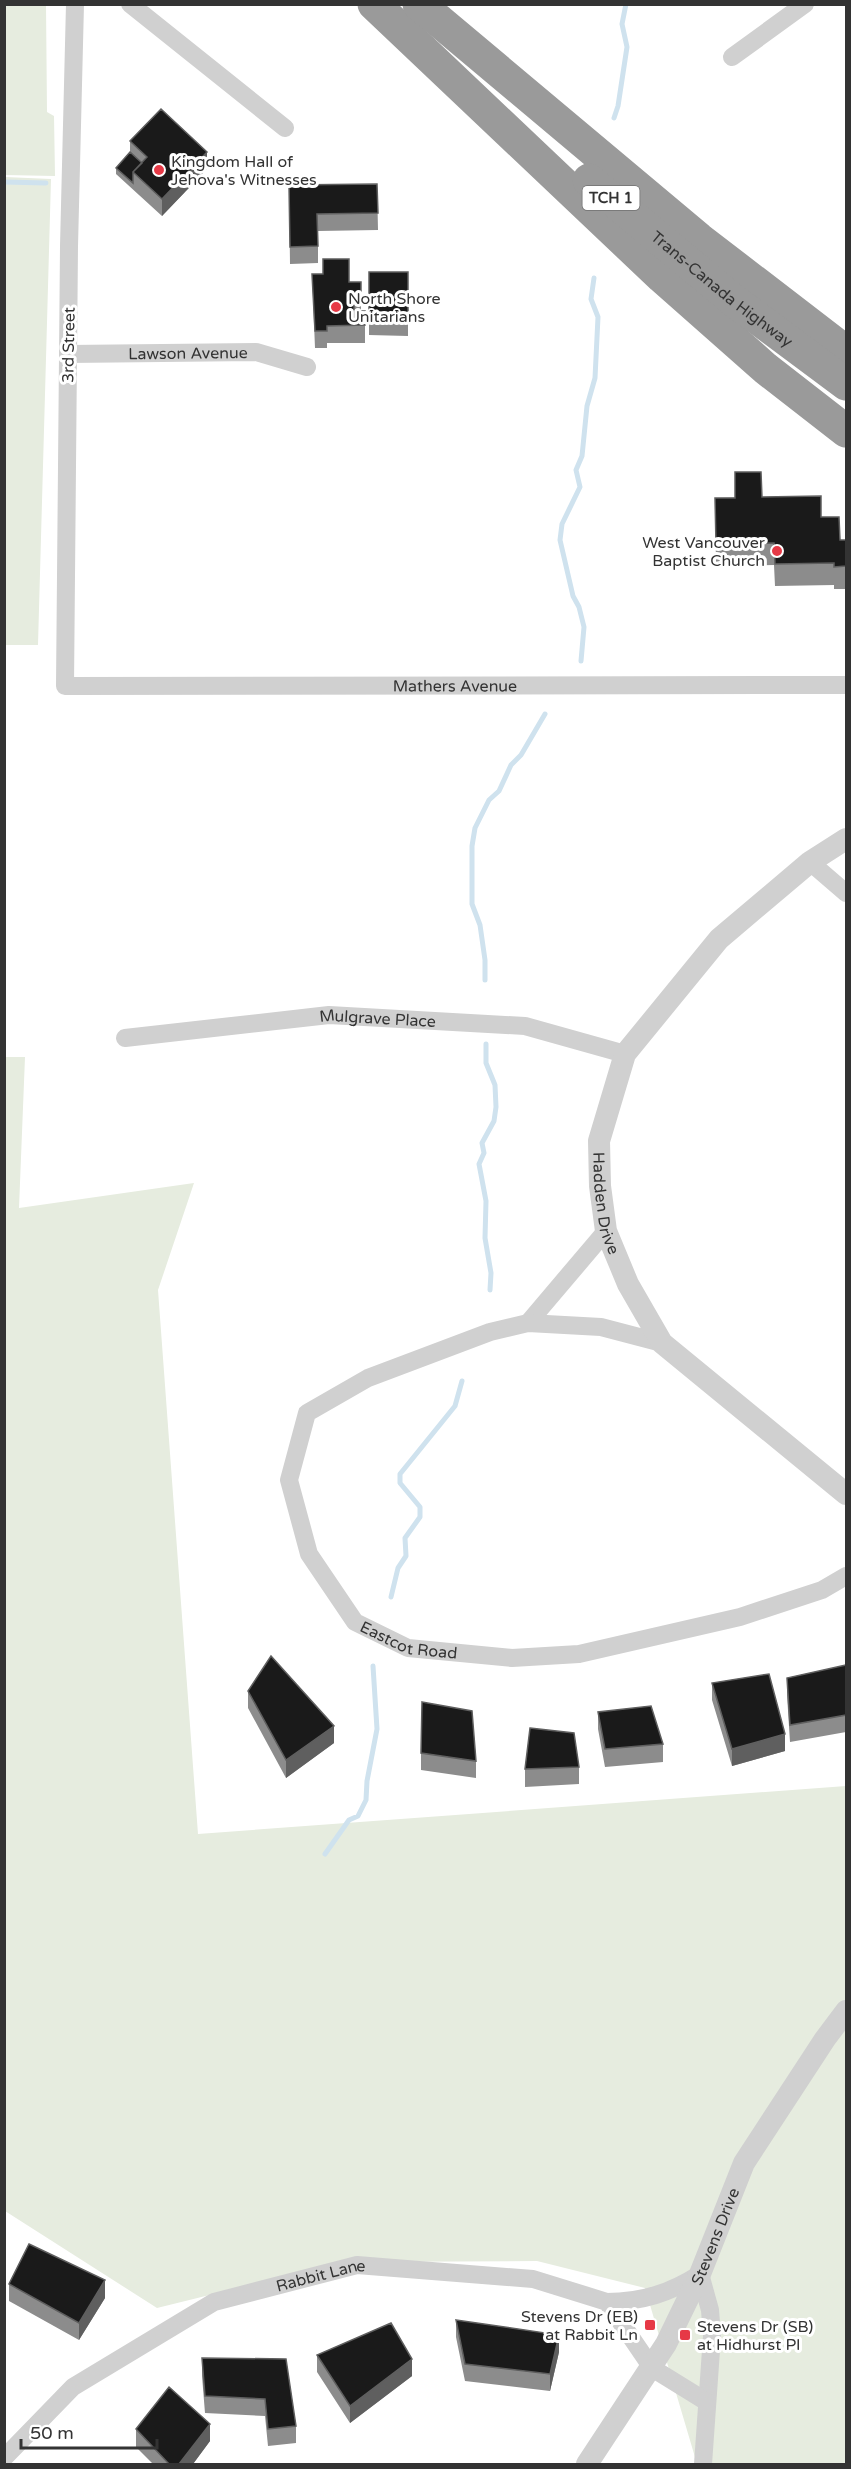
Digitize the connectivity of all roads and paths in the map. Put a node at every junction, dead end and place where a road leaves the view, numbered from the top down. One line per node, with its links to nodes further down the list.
1 (75, 4): 12 (street, 3rd Street)
2 (130, 4): 8 (street)
3 (374, 4): 15 (highway)
4 (381, 4): 14 (highway, Trans-Canada Highway / TCH 1)
5 (419, 4): 9 (highway, Trans-Canada Highway / TCH 1)
6 (805, 4): 7 (street)
7 (732, 57)
8 (285, 128)
9 (646, 196): 10 (highway); 11 (highway, Trans-Canada Highway / TCH 1)
10 (846, 331)
11 (846, 352)
12 (68, 354): 13 (street, Lawson Avenue); 17 (street, 3rd Street)
13 (307, 367)
14 (846, 384)
15 (846, 432)
16 (846, 685): 17 (street, Mathers Avenue)
17 (64, 686)
18 (846, 839): 19 (street, Hadden Drive)
19 (810, 862): 20 (street); 22 (street, Hadden Drive)
20 (846, 893)
21 (125, 1038): 22 (street, Mulgrave Place)
22 (625, 1054): 23 (street, Hadden Drive)
23 (606, 1231): 24 (street); 25 (street, Hadden Drive)
24 (528, 1323): 25 (street, Eastcot Road); 27 (street, Eastcot Road)
25 (662, 1343): 26 (street, Hadden Drive)
26 (846, 1494)
27 (846, 1576)
28 (846, 2011): 29 (street, Stevens Drive)
29 (700, 2274): 30 (street); 31 (street, Stevens Drive); 32 (street)
30 (607, 2302): 31 (street); 33 (street, Rabbit Lane)
31 (652, 2368): 32 (street); 34 (street, Stevens Drive)
32 (707, 2402): 35 (street)
33 (4, 2458)
34 (587, 2464)
35 (703, 2464)

